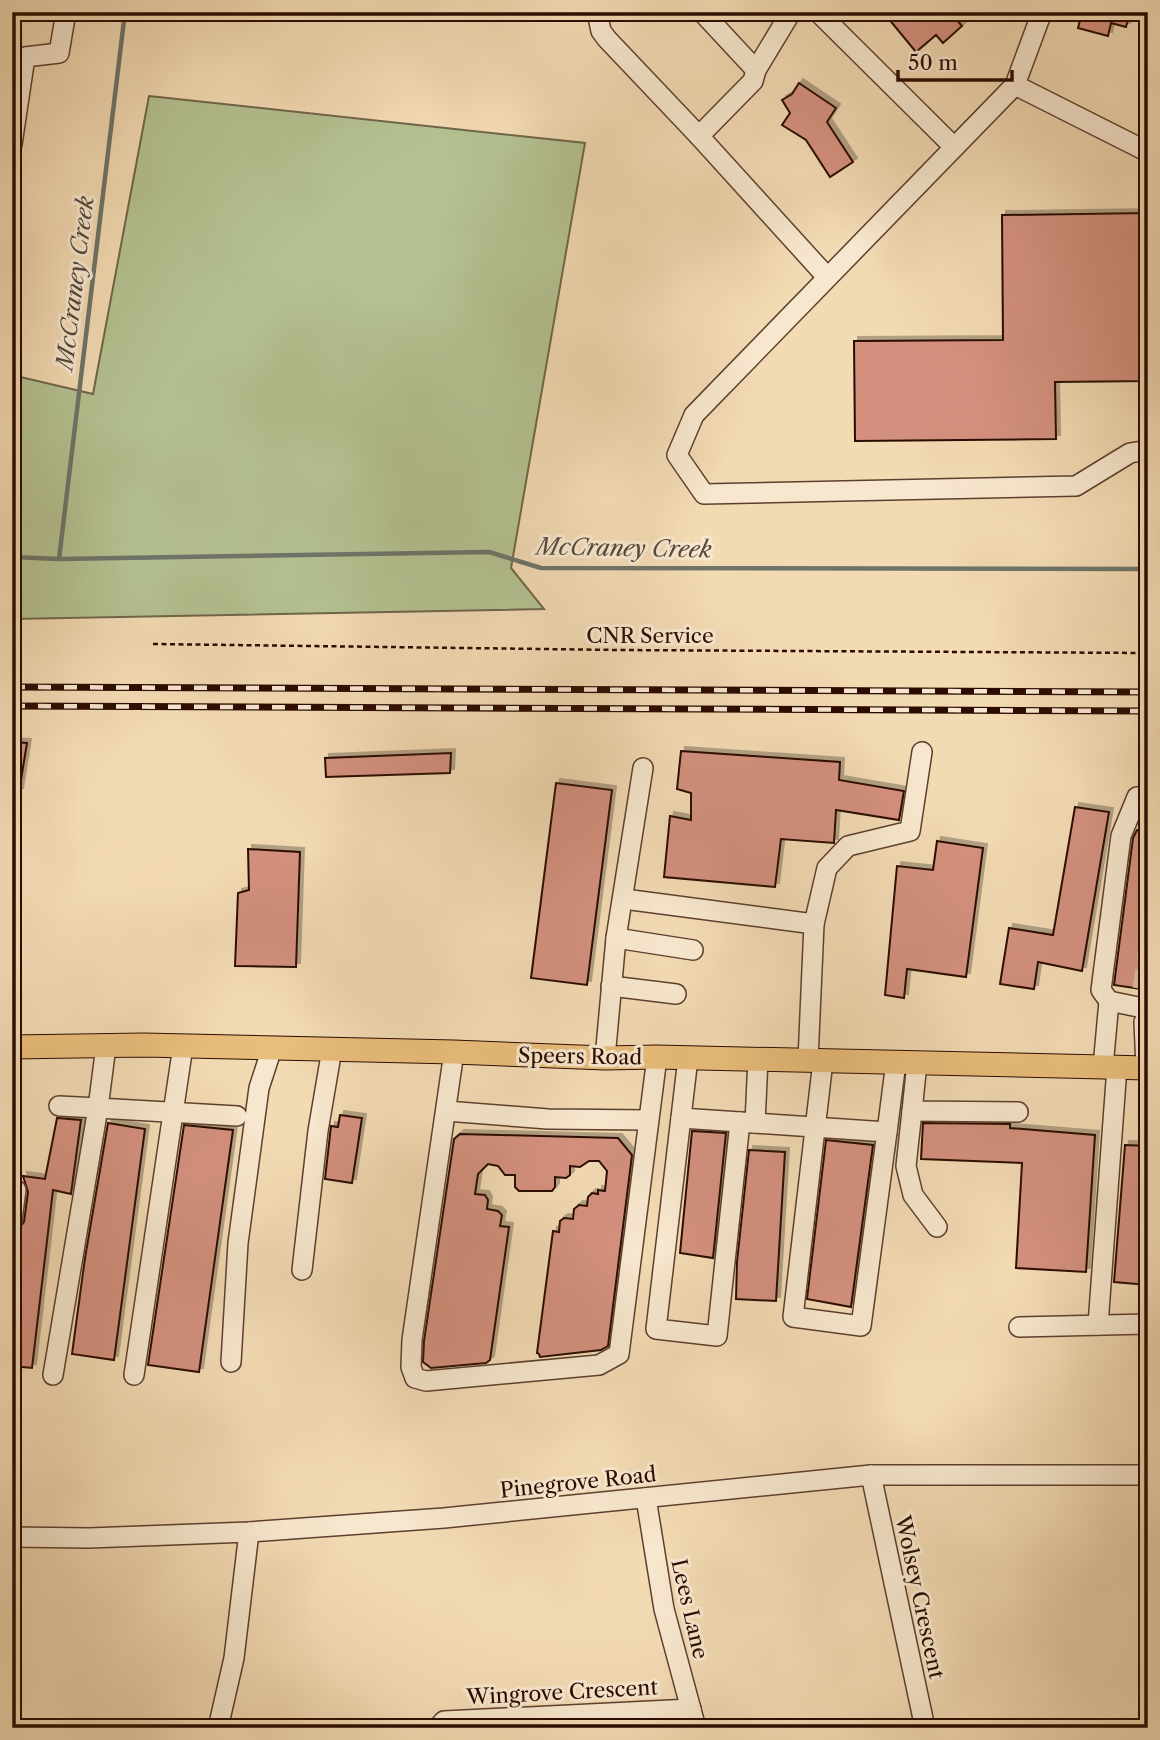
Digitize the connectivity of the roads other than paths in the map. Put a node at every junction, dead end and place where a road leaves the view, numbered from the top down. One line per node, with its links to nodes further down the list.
1 (66, 12): 10 (street)
2 (597, 12): 9 (street)
3 (702, 12): 7 (street)
4 (791, 12): 7 (street)
5 (818, 12): 11 (street)
6 (1042, 12): 8 (street)
7 (756, 70): 9 (street)
8 (1015, 85): 11 (street); 12 (street)
9 (699, 135): 13 (street)
10 (12, 144)
11 (954, 147): 13 (street)
12 (1148, 152)
13 (827, 276): 14 (street)
14 (1148, 450)
15 (922, 752): 19 (street)
16 (643, 768): 18 (street)
17 (1148, 799): 24 (street)
18 (624, 899): 19 (street); 20 (street)
19 (814, 924): 36 (street)
20 (617, 938): 21 (street); 22 (street)
21 (693, 950)
22 (611, 986): 23 (street); 33 (street)
23 (676, 994)
24 (1109, 1001): 25 (street); 38 (street)
25 (1144, 1005): 39 (street)
26 (106, 1046): 27 (main road, Speers Road); 28 (main road, Speers Road); 41 (street)
27 (183, 1046): 29 (main road, Speers Road); 45 (street)
28 (12, 1047)
29 (272, 1048): 30 (main road, Speers Road); 59 (street)
30 (332, 1049): 31 (main road, Speers Road); 55 (street)
31 (454, 1052): 33 (main road, Speers Road); 42 (street)
32 (657, 1057): 33 (main road, Speers Road); 34 (main road, Speers Road); 48 (street)
33 (605, 1058)
34 (688, 1058): 35 (main road, Speers Road); 47 (street)
35 (758, 1059): 36 (main road, Speers Road); 49 (street)
36 (816, 1061): 37 (main road, Speers Road); 50 (street)
37 (907, 1063): 38 (main road, Speers Road); 43 (street); 51 (street)
38 (1110, 1067): 39 (main road, Speers Road); 57 (street)
39 (1147, 1068)
40 (59, 1106): 41 (street)
41 (99, 1108): 45 (street); 60 (street)
42 (446, 1111): 48 (street); 48 (street)
43 (912, 1111): 44 (street); 54 (street)
44 (1018, 1112)
45 (174, 1113): 46 (street); 61 (street)
46 (237, 1116)
47 (681, 1118): 49 (street); 49 (street)
48 (648, 1120)
49 (748, 1122): 50 (street)
50 (816, 1126): 51 (street); 51 (street)
51 (887, 1132)
52 (12, 1189): 53 (street)
53 (12, 1220)
54 (937, 1227)
55 (302, 1270)
56 (1148, 1324): 57 (street)
57 (1098, 1325): 58 (street)
58 (1019, 1327)
59 (231, 1362)
60 (53, 1375)
61 (134, 1375)
62 (871, 1475): 63 (street, Pinegrove Road); 64 (street, Pinegrove Road); 70 (street, Wolsey Crescent)
63 (1148, 1475)
64 (646, 1498): 65 (street, Pinegrove Road); 67 (street, Lees Lane)
65 (249, 1532): 66 (street, Pinegrove Road); 68 (street)
66 (12, 1537)
67 (694, 1718): 69 (street, Wingrove Crescent)
68 (218, 1728)
69 (438, 1728)
70 (925, 1728)

